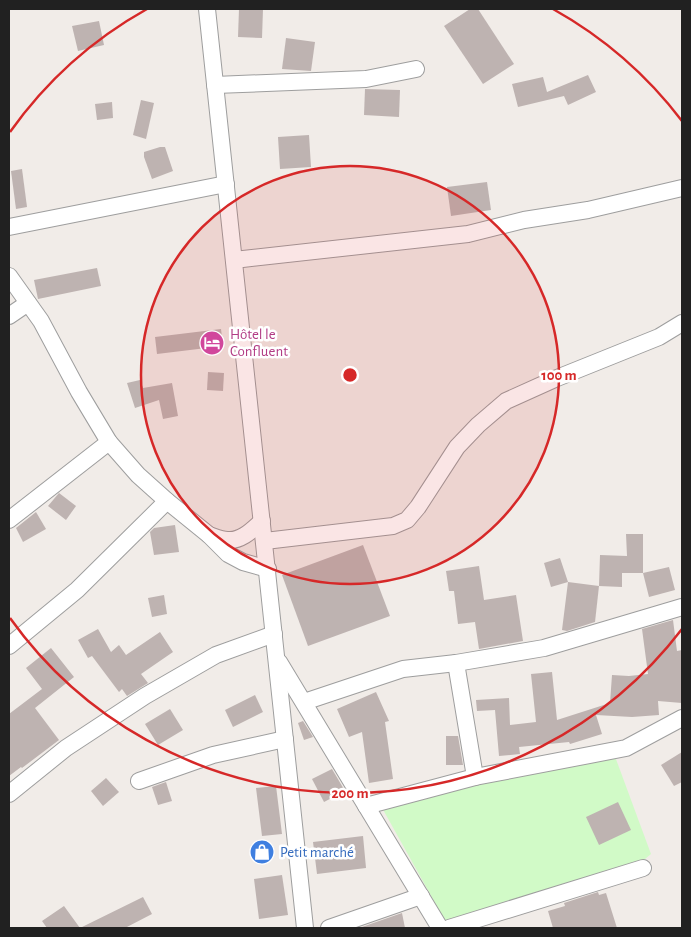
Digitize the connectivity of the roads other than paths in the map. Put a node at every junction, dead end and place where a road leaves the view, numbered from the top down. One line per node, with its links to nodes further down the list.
1 (207, 9): 3 (street)
2 (416, 69): 3 (street)
3 (216, 85): 4 (street)
4 (226, 184): 6 (street); 7 (street)
5 (682, 188): 7 (street)
6 (9, 227)
7 (234, 260): 15 (street)
8 (9, 276): 9 (street)
9 (28, 303): 10 (street); 12 (street)
10 (9, 316)
11 (682, 323): 17 (street)
12 (109, 442): 13 (street); 14 (street)
13 (167, 501): 16 (street); 21 (street)
14 (9, 520)
15 (262, 521): 16 (street); 17 (street)
16 (209, 535): 18 (street)
17 (265, 541): 18 (street)
18 (268, 569): 20 (street)
19 (682, 607): 23 (street)
20 (274, 634): 22 (street); 29 (street)
21 (9, 646)
22 (277, 658): 24 (street); 26 (street)
23 (456, 663): 24 (street); 27 (street)
24 (304, 702): 30 (street)
25 (682, 718): 27 (street)
26 (285, 739): 28 (street); 33 (street)
27 (475, 777): 30 (street)
28 (139, 781)
29 (9, 794)
30 (366, 806): 32 (street)
31 (643, 868): 36 (street)
32 (421, 896): 34 (street); 35 (street)
33 (305, 928)
34 (329, 928)
35 (440, 928)
36 (449, 928)

